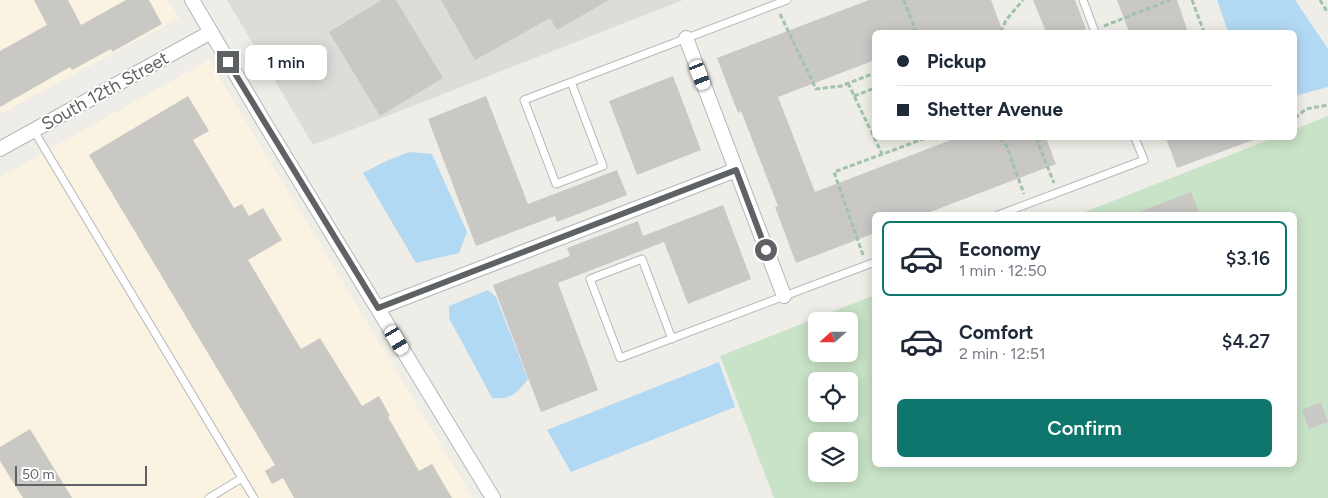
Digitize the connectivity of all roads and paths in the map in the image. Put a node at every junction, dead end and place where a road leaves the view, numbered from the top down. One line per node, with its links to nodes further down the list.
1 (192, 0): 16 (street)
2 (787, 0): 9 (lane)
3 (904, 0): 11 (path)
4 (1023, 0): 12 (path)
5 (1083, 0): 13 (lane)
6 (1170, 0): 14 (path)
7 (1192, 0): 15 (path)
8 (1320, 0): 10 (path)
9 (775, 4): 17 (lane); 20 (path)
10 (1328, 13)
11 (915, 30)
12 (1002, 30)
13 (1095, 30)
14 (1097, 30)
15 (1203, 30)
16 (210, 32): 25 (street, South 12th Street); 41 (street)
17 (686, 38): 19 (lane); 34 (street)
18 (872, 74): 20 (path)
19 (571, 82): 19 (lane)
20 (848, 83): 22 (path)
21 (872, 89): 22 (path)
22 (854, 96): 26 (path)
23 (1328, 105): 24 (path)
24 (1297, 116)
25 (34, 131): 32 (street, South 12th Street); 43 (lane)
26 (872, 133)
27 (875, 140): 33 (path)
28 (920, 140): 33 (path)
29 (1002, 140): 36 (path)
30 (1037, 140): 35 (path)
31 (1136, 140): 35 (lane)
32 (0, 149)
33 (882, 154): 39 (path)
34 (736, 170): 40 (street); 41 (street)
35 (1057, 193): 36 (lane)
36 (1027, 204): 37 (lane)
37 (1006, 212)
38 (872, 263): 39 (lane)
39 (866, 265): 40 (lane)
40 (784, 296): 42 (lane)
41 (378, 308): 46 (street)
42 (672, 339): 42 (lane)
43 (242, 478): 44 (lane); 45 (lane)
44 (209, 498)
45 (254, 498)
46 (493, 498)

